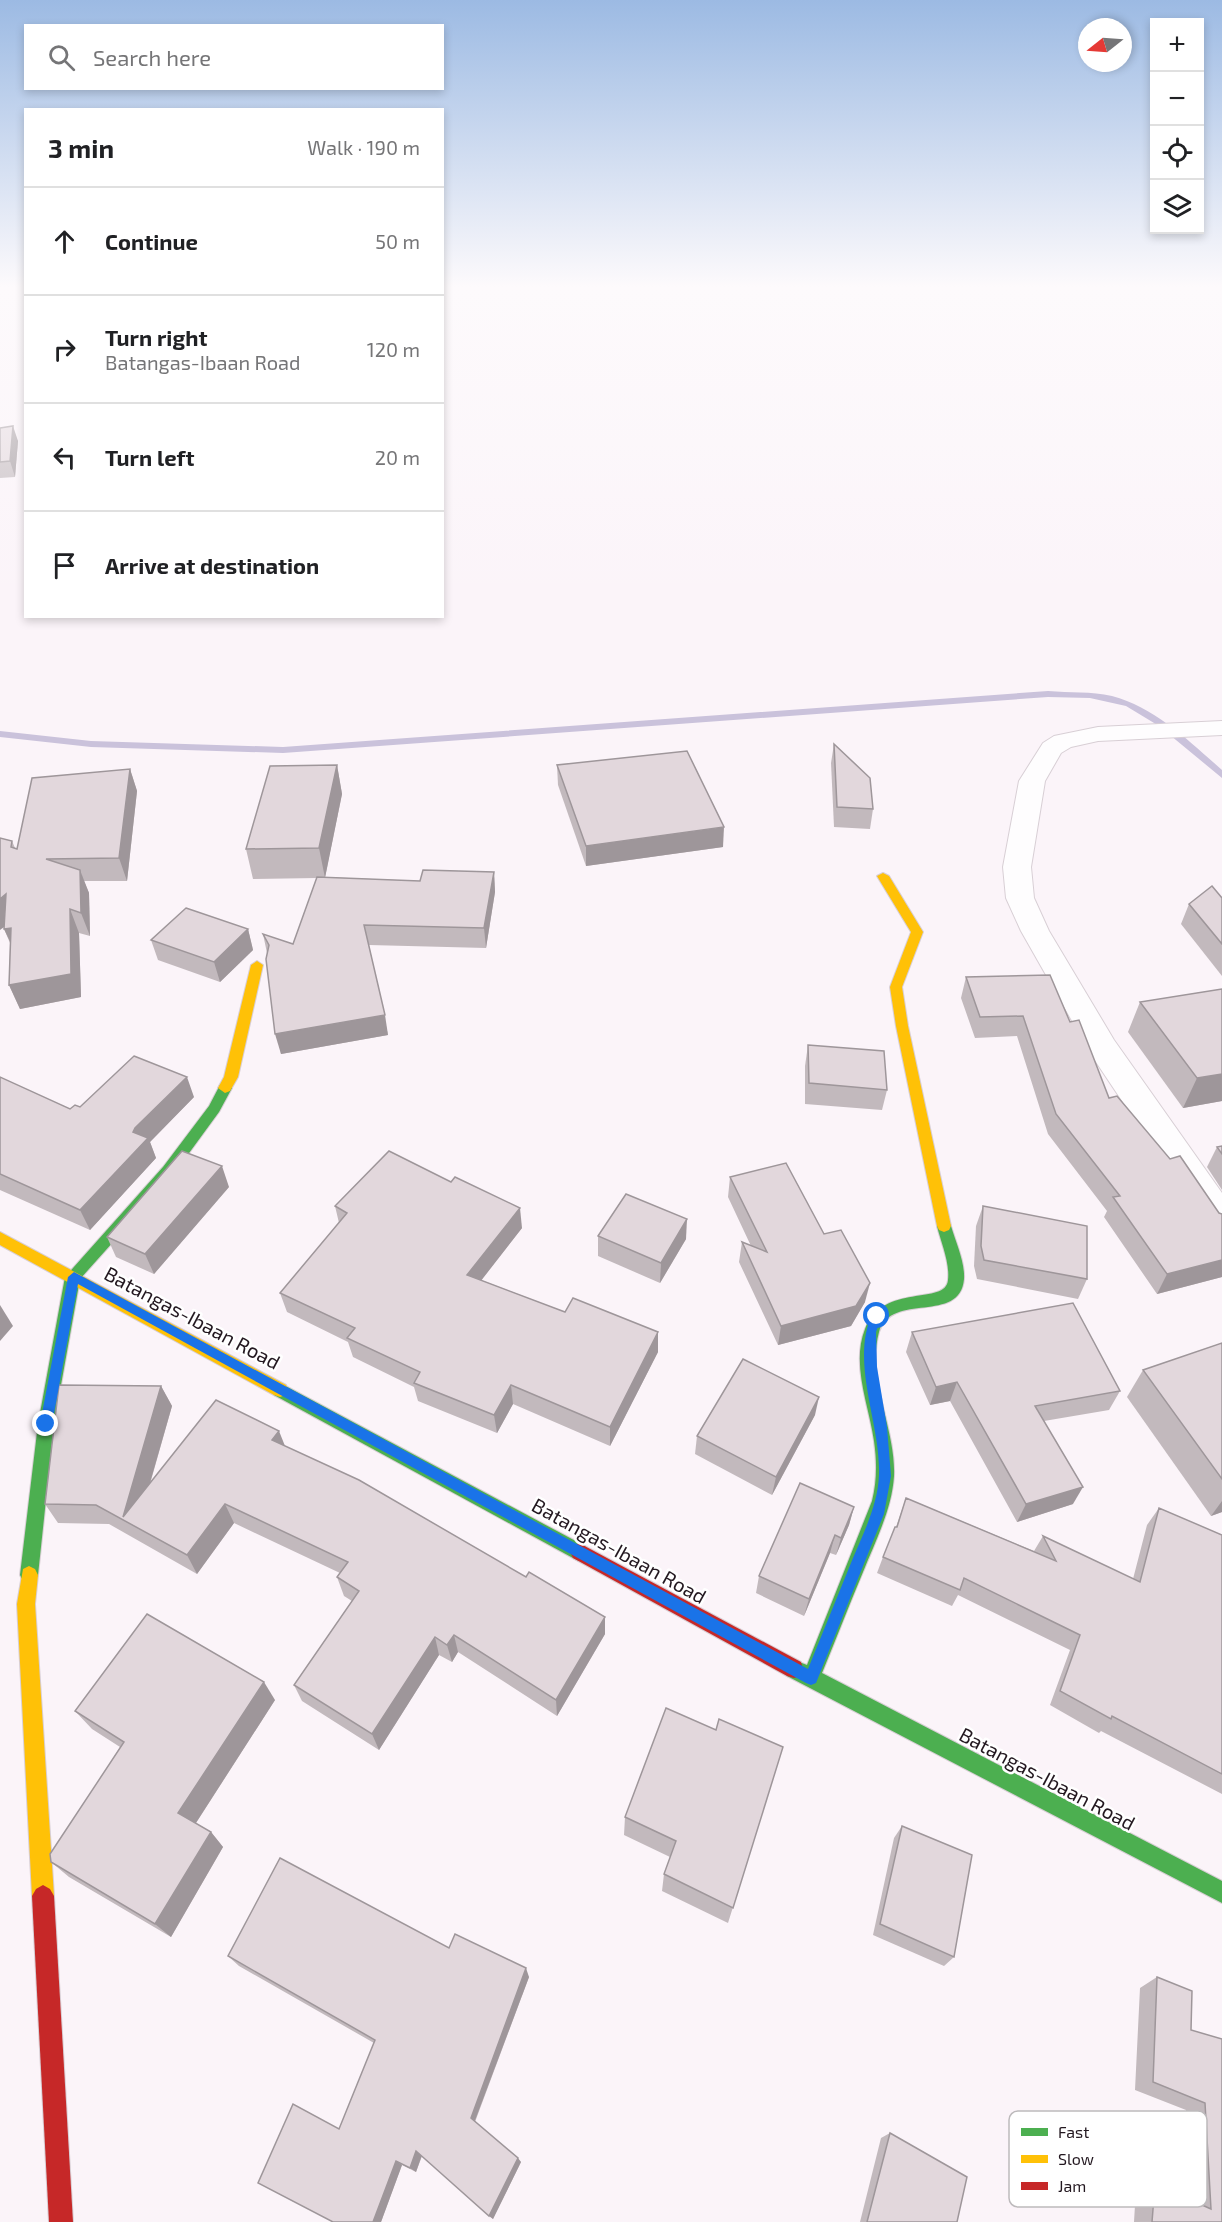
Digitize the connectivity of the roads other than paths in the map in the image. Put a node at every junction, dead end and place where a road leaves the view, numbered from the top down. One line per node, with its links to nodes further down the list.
1 (1222, 728): 4 (street)
2 (884, 876): 7 (street)
3 (257, 965): 6 (street)
4 (1222, 1221)
5 (0, 1238): 6 (street, Batangas-Ibaan Road)
6 (74, 1277): 7 (street, Batangas-Ibaan Road); 9 (street)
7 (811, 1678): 8 (street, Batangas-Ibaan Road)
8 (1222, 1892)
9 (61, 2222)

